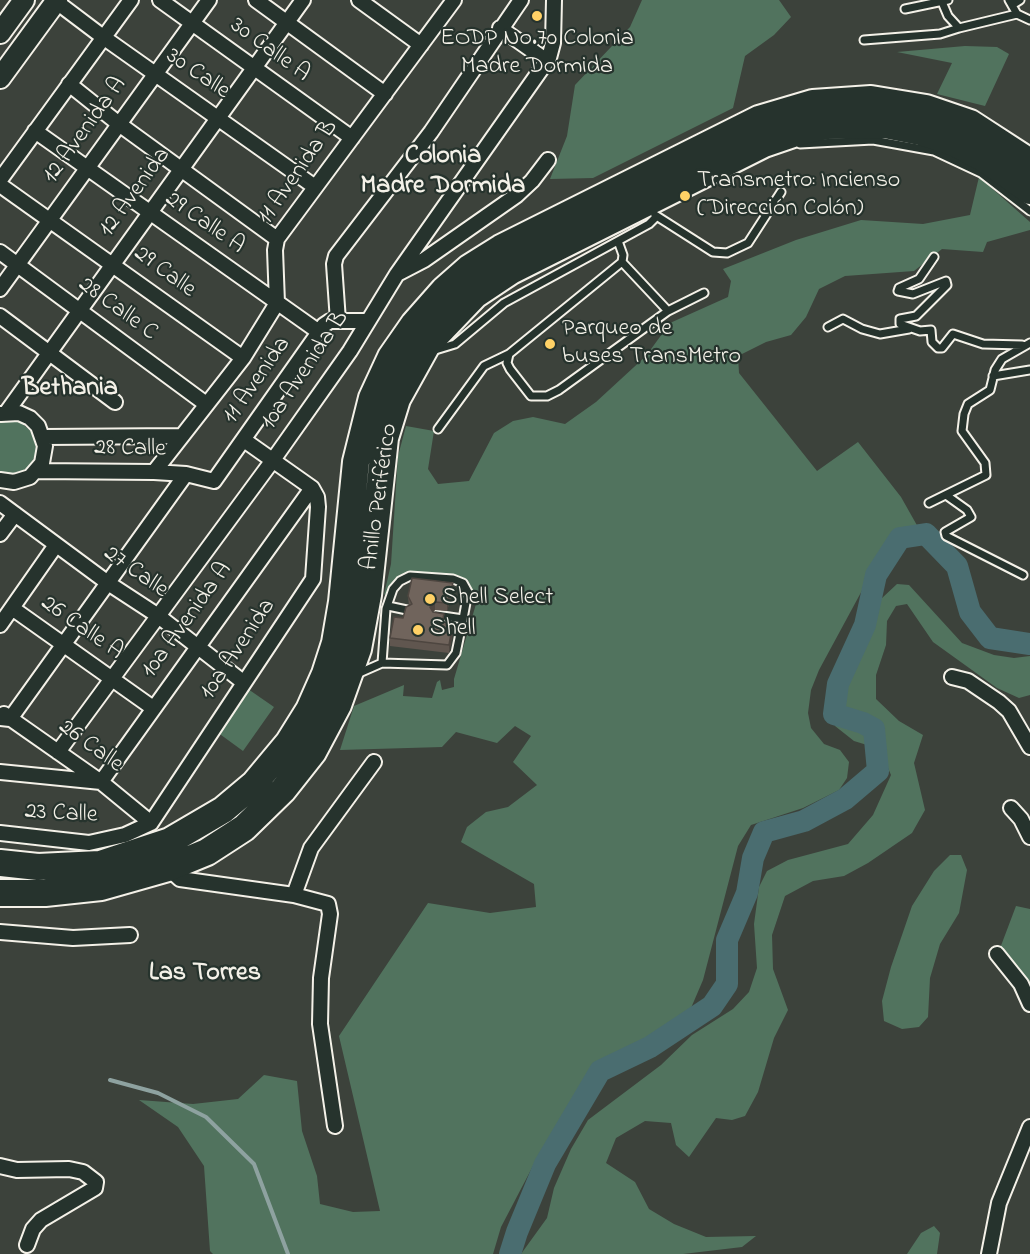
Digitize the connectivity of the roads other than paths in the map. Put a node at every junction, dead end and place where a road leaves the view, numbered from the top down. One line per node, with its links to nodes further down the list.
1 (24, 0): 22 (street)
2 (56, 0): 23 (street, 30 Calle); 29 (street)
3 (131, 0): 23 (street)
4 (160, 0): 19 (street, 30 Calle A)
5 (209, 0): 19 (street, 12 Avenida A)
6 (256, 0): 18 (street)
7 (303, 0): 18 (street, 12 Avenida)
8 (359, 0): 25 (street)
9 (454, 0): 25 (street, 11 Avenida B)
10 (521, 0): 20 (street)
11 (554, 0): 26 (street, 10a Avenida B)
12 (1020, 0): 14 (lane)
13 (945, 1): 15 (lane); 21 (lane)
14 (1010, 2): 16 (lane)
15 (905, 9)
16 (1017, 14): 17 (lane); 21 (lane)
17 (1030, 20)
18 (287, 22): 27 (street, 12 Avenida); 31 (street)
19 (192, 23): 27 (street, 30 Calle A); 28 (street, 12 Avenida A)
20 (500, 28): 26 (street); 64 (street)
21 (959, 28): 24 (lane)
22 (0, 33)
23 (103, 37): 28 (street, 30 Calle); 30 (street)
24 (864, 40)
25 (421, 45): 31 (street, 11 Avenida B)
26 (547, 61): 57 (street, 10a Avenida B)
27 (255, 67): 32 (street, 12 Avenida); 35 (street, 30 Calle A)
28 (156, 75): 32 (street, 30 Calle); 33 (street, 12 Avenida A)
29 (0, 78)
30 (69, 84): 33 (street); 34 (street)
31 (385, 94): 35 (street, 11 Avenida B)
32 (219, 116): 40 (street, 12 Avenida); 43 (street, 30 Calle)
33 (119, 124): 39 (street, 12 Avenida A); 40 (street)
34 (35, 131): 39 (street, 29 Calle A); 41 (street)
35 (352, 138): 43 (street, 11 Avenida B)
36 (794, 146): 47 (lane)
37 (548, 160): 57 (street)
38 (1030, 162): 123 (highway, Anillo Periférico)
39 (87, 169): 48 (street, 29 Calle A); 49 (street, 12 Avenida A)
40 (182, 169): 48 (street, 12 Avenida); 50 (street)
41 (0, 180)
42 (0, 185): 49 (street, 29 Calle)
43 (315, 187): 50 (street, 11 Avenida B)
44 (1030, 191): 46 (highway, Anillo Periférico)
45 (780, 192): 46 (lane)
46 (653, 209): 51 (lane); 71 (highway, Anillo Periférico)
47 (1030, 211)
48 (149, 213): 55 (street, 12 Avenida); 60 (street, 29 Calle A)
49 (49, 220): 55 (street, 29 Calle); 56 (street, 12 Avenida A)
50 (277, 239): 60 (street, 11 Avenida B)
51 (618, 241): 54 (lane); 71 (lane)
52 (0, 252): 56 (street, 28 Calle C)
53 (934, 257): 67 (lane)
54 (622, 262): 62 (lane); 72 (lane)
55 (113, 264): 61 (street, 12 Avenida); 73 (street, 29 Calle)
56 (18, 265): 58 (street, 12 Avenida A); 61 (street, 28 Calle C)
57 (397, 274): 65 (street, 10a Avenida B)
58 (0, 289)
59 (704, 293): 62 (lane)
60 (278, 303): 68 (street, 29 Calle A); 73 (street)
61 (79, 310): 70 (street, 12 Avenida); 77 (street, 28 Calle C)
62 (668, 311): 72 (lane)
63 (0, 316): 70 (street)
64 (338, 321): 65 (street); 68 (street, 11 Avenida)
65 (367, 321): 83 (street, 10a Avenida B)
66 (828, 327): 67 (lane)
67 (910, 328): 69 (lane)
68 (319, 332): 82 (street, 11 Avenida)
69 (1026, 344): 75 (lane)
70 (49, 353): 76 (street); 78 (street, 12 Avenida)
71 (421, 354): 98 (highway, Anillo Periférico)
72 (509, 354): 79 (lane)
73 (243, 358): 77 (street)
74 (1030, 370): 75 (lane)
75 (993, 376): 90 (lane)
76 (115, 402)
77 (206, 404): 80 (street)
78 (2, 411): 81 (street)
79 (438, 429)
80 (182, 436): 81 (street, 28 Calle); 85 (street)
81 (44, 437): 84 (street)
82 (244, 440): 83 (street); 87 (street, 11 Avenida)
83 (273, 460): 89 (street); 101 (street, 10a Avenida B)
84 (36, 471): 85 (street, 28 Calle); 88 (street)
85 (154, 472): 86 (street, 28 Calle)
86 (186, 474): 87 (street, 28 Calle); 97 (street)
87 (219, 476)
88 (1, 485)
89 (312, 488): 106 (street, 10a Avenida A); 111 (street, 10a Avenida)
90 (946, 495): 92 (lane); 96 (lane)
91 (0, 503): 93 (street, 27 Calle)
92 (929, 503)
93 (15, 514): 94 (street); 95 (street, 27 Calle)
94 (0, 534)
95 (56, 544): 97 (street, 27 Calle); 99 (street)
96 (1023, 575)
97 (108, 583): 101 (street, 27 Calle); 105 (street)
98 (379, 602): 100 (lane); 103 (lane); 107 (lane); 108 (highway, Anillo Periférico)
99 (12, 608): 104 (street); 105 (street, 26 Calle A)
100 (407, 610)
101 (157, 615): 106 (street, 27 Calle); 110 (street, 10a Avenida B)
102 (436, 615): 103 (lane)
103 (463, 619): 107 (lane)
104 (0, 625)
105 (64, 645): 110 (street, 26 Calle A); 113 (street)
106 (199, 646): 111 (street, 27 Calle); 112 (street, 10a Avenida A)
107 (382, 663): 108 (lane)
108 (350, 677): 124 (highway, Anillo Periférico)
109 (952, 677): 114 (street)
110 (111, 679): 112 (street, 26 Calle A); 115 (street, 10a Avenida B)
111 (243, 682): 120 (street, 10a Avenida)
112 (153, 708): 118 (street, 10a Avenida A)
113 (3, 716): 115 (street, 26 Calle)
114 (1030, 747)
115 (58, 752): 118 (street, 26 Calle)
116 (374, 762): 126 (street)
117 (0, 772): 118 (street)
118 (101, 782): 120 (street, 26 Calle)
119 (1011, 808): 122 (street)
120 (151, 823): 121 (street, 23 Calle)
121 (0, 834)
122 (1030, 837)
123 (0, 863)
124 (168, 868): 125 (highway, Anillo Periférico); 126 (street)
125 (0, 893)
126 (294, 895): 131 (street)
127 (0, 932): 128 (street)
128 (130, 935)
129 (997, 954): 130 (street)
130 (1030, 1004)
131 (335, 1126)
132 (1030, 1127): 135 (street)
133 (0, 1166): 134 (street)
134 (27, 1245)
135 (989, 1254)

